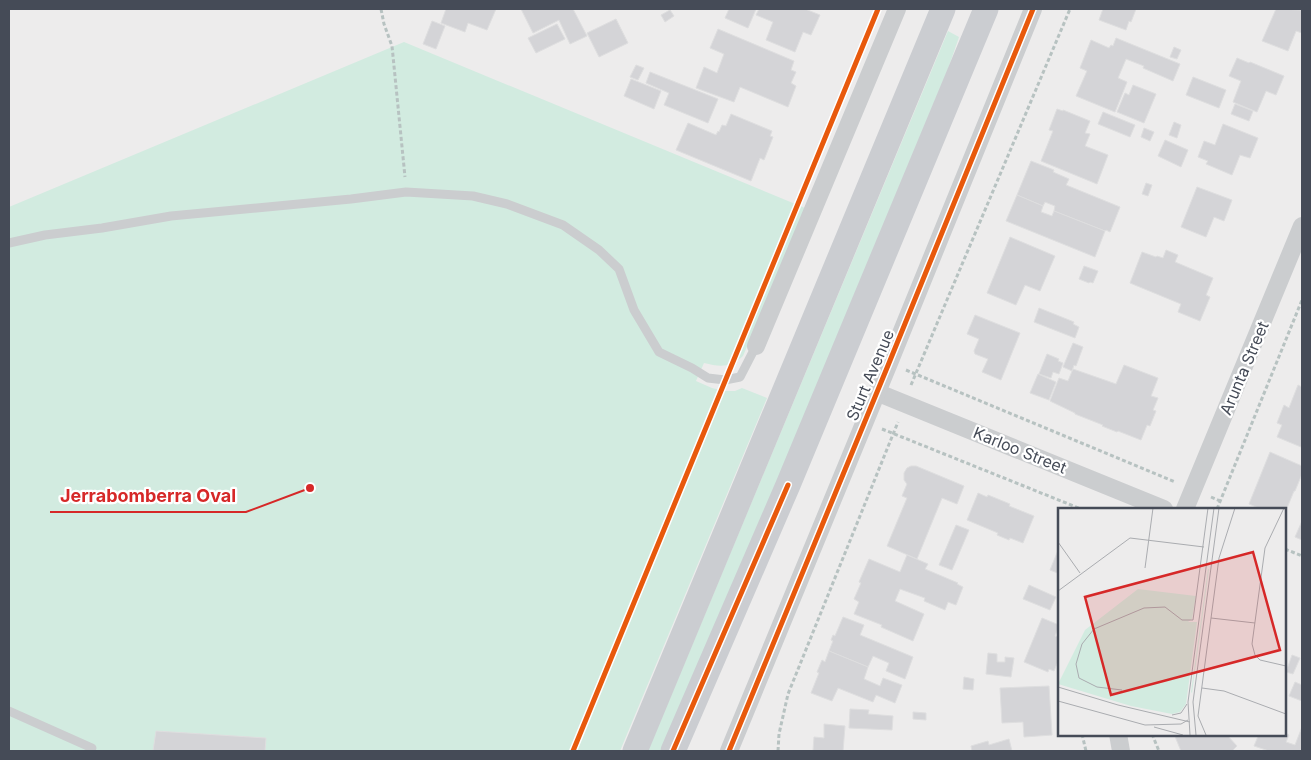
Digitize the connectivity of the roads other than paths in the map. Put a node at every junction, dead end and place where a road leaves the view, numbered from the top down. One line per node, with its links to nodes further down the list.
1 (897, 9): 7 (street)
2 (943, 9): 14 (main road)
3 (986, 9): 15 (main road, Sturt Avenue)
4 (1034, 9): 8 (street, Sturt Avenue)
5 (1302, 226): 10 (street, Arunta Street)
6 (9, 243): 7 (lane)
7 (756, 346)
8 (876, 392): 9 (street, Karloo Street); 16 (street, Sturt Avenue)
9 (1162, 508)
10 (1185, 508)
11 (9, 711): 13 (lane)
12 (1118, 735): 17 (street)
13 (92, 748)
14 (635, 751)
15 (673, 751)
16 (729, 751)
17 (1121, 751)

